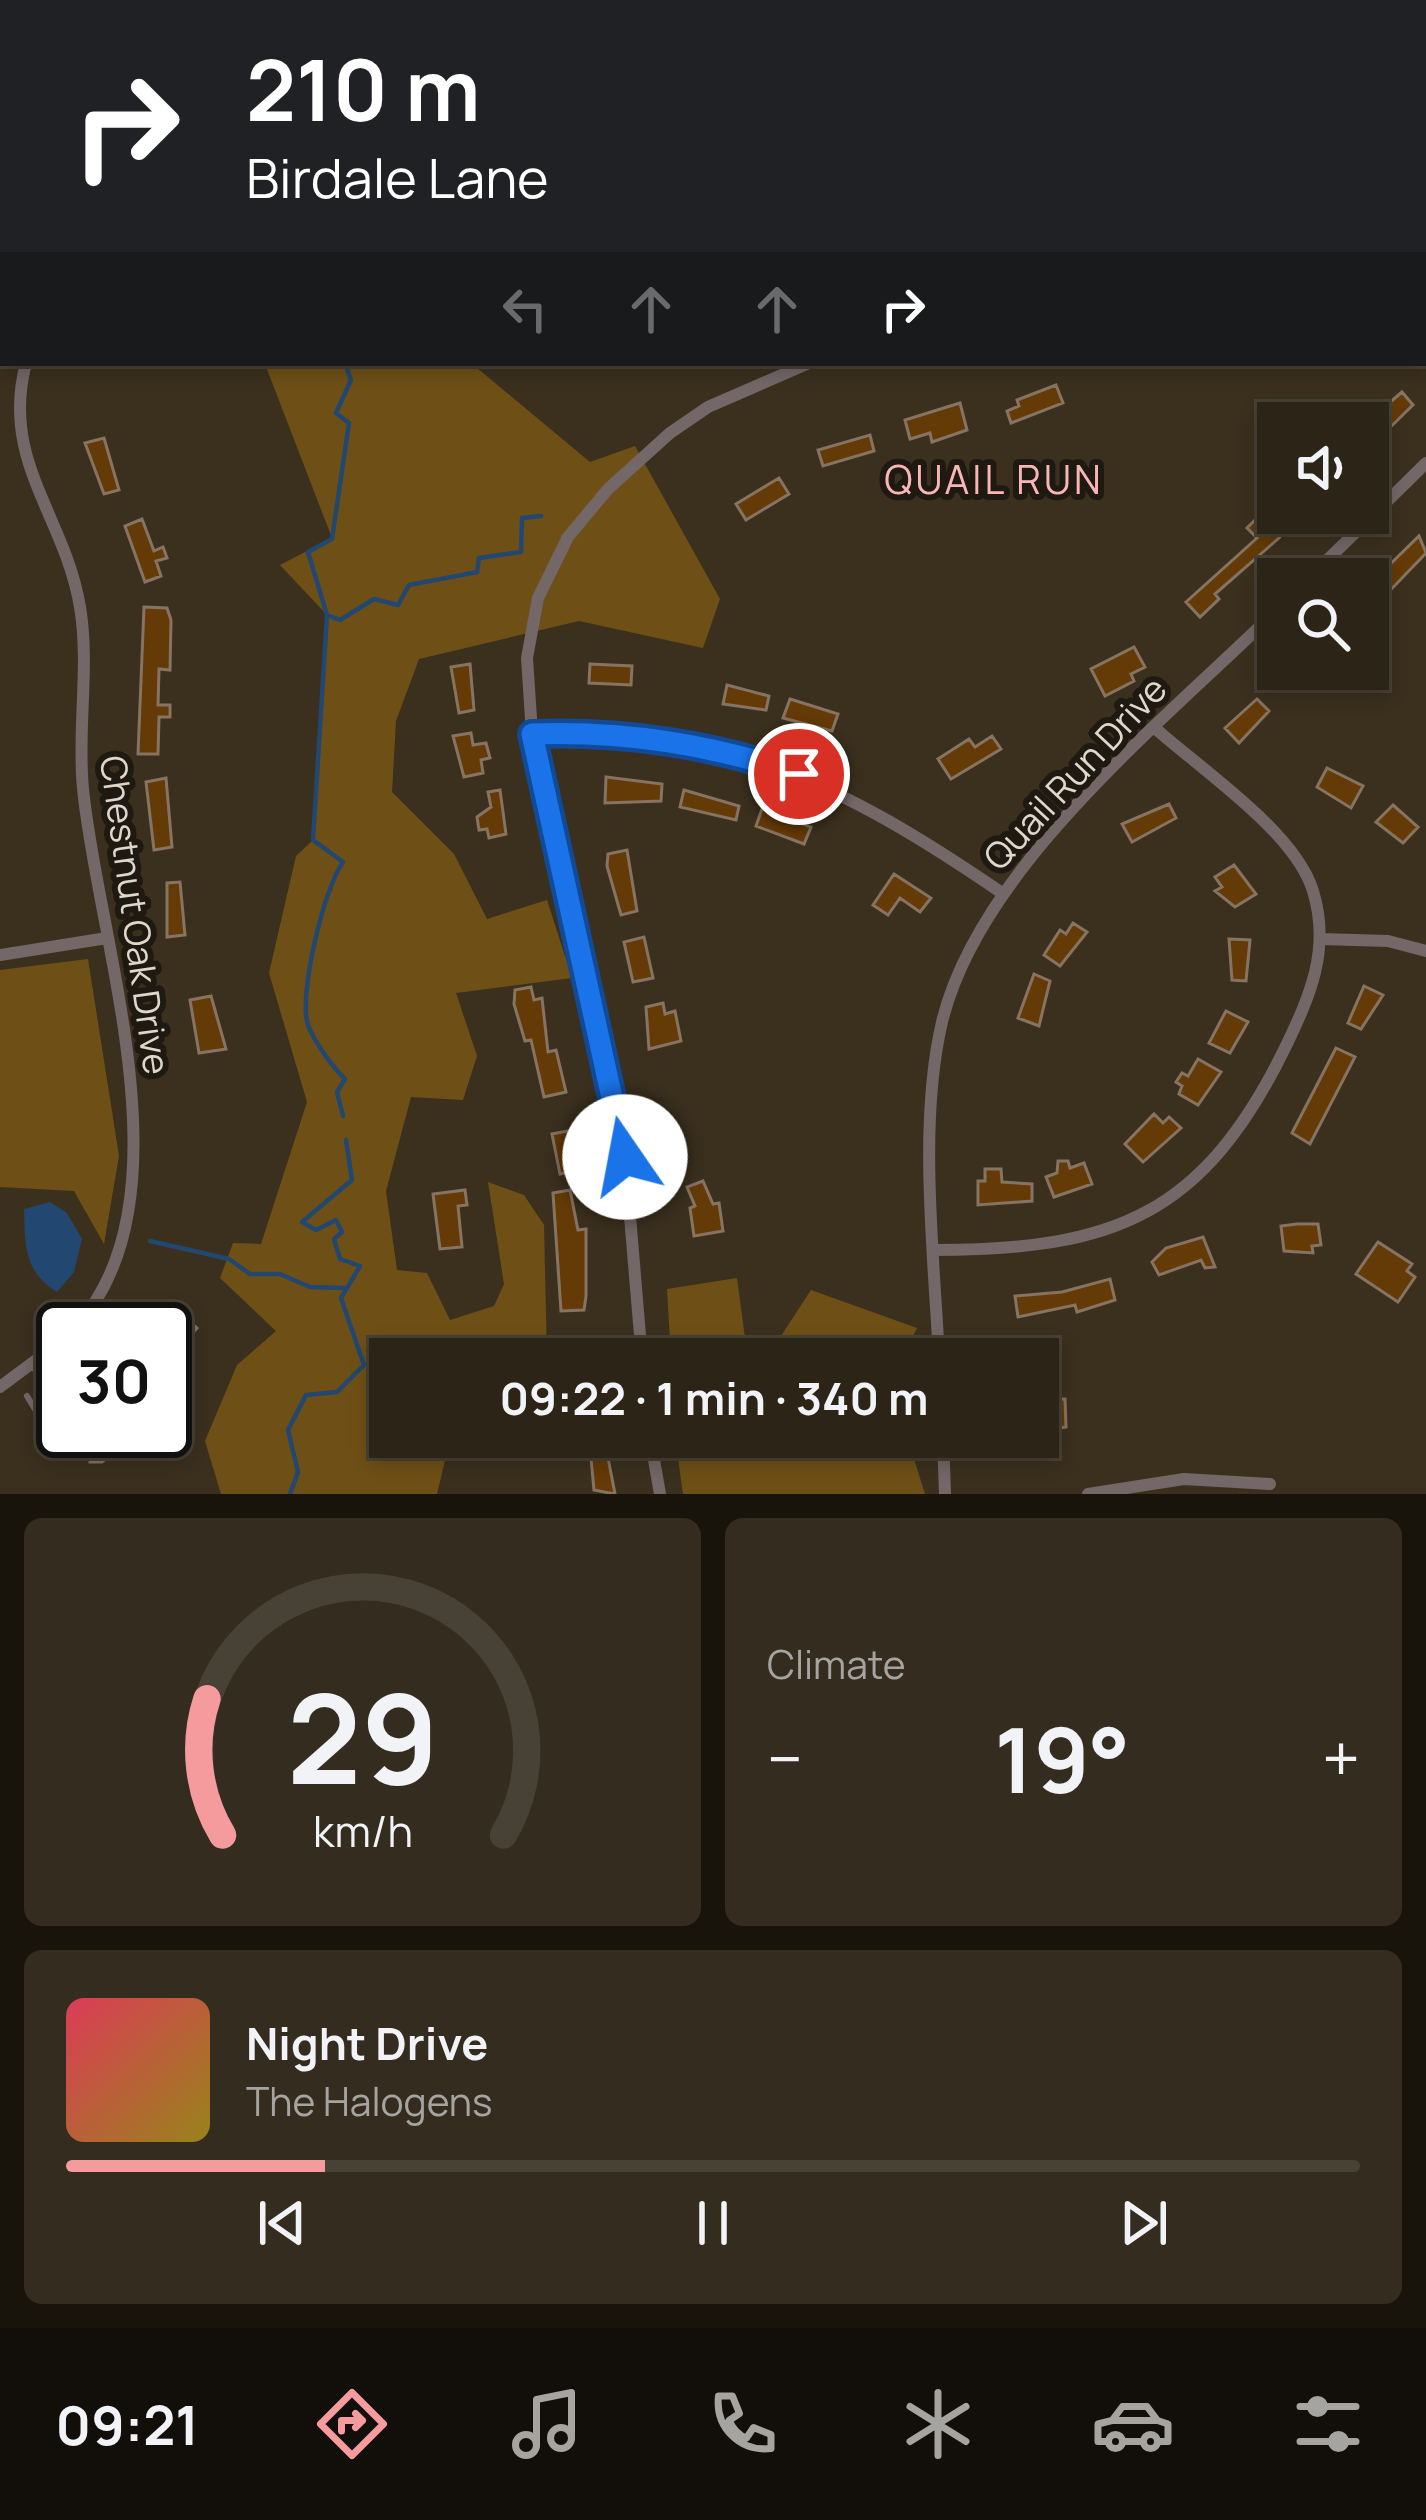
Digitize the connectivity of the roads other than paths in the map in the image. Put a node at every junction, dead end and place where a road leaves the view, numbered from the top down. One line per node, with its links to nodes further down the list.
1 (26, 366): 9 (street, Chestnut Oak Drive)
2 (801, 366): 7 (street)
3 (1426, 463): 4 (street)
4 (1329, 558)
5 (1257, 630): 6 (street, Quail Run Drive)
6 (1156, 729): 8 (street, Quail Run Drive); 10 (street)
7 (532, 734): 8 (street); 15 (street)
8 (1002, 892): 13 (street, Quail Run Drive)
9 (107, 938): 12 (street); 14 (street, Chestnut Oak Drive)
10 (1322, 939): 11 (street); 13 (street)
11 (1426, 951)
12 (0, 955)
13 (934, 1250): 16 (street, Quail Run Drive)
14 (92, 1302)
15 (640, 1338)
16 (938, 1338)
17 (36, 1363): 18 (street)
18 (32, 1366): 19 (lane); 20 (street)
19 (36, 1371)
20 (0, 1388)
21 (27, 1396): 22 (lane)
22 (36, 1411)
23 (654, 1458): 26 (street)
24 (944, 1458): 27 (street)
25 (1270, 1484): 28 (street)
26 (660, 1494)
27 (946, 1494)
28 (1088, 1494)

